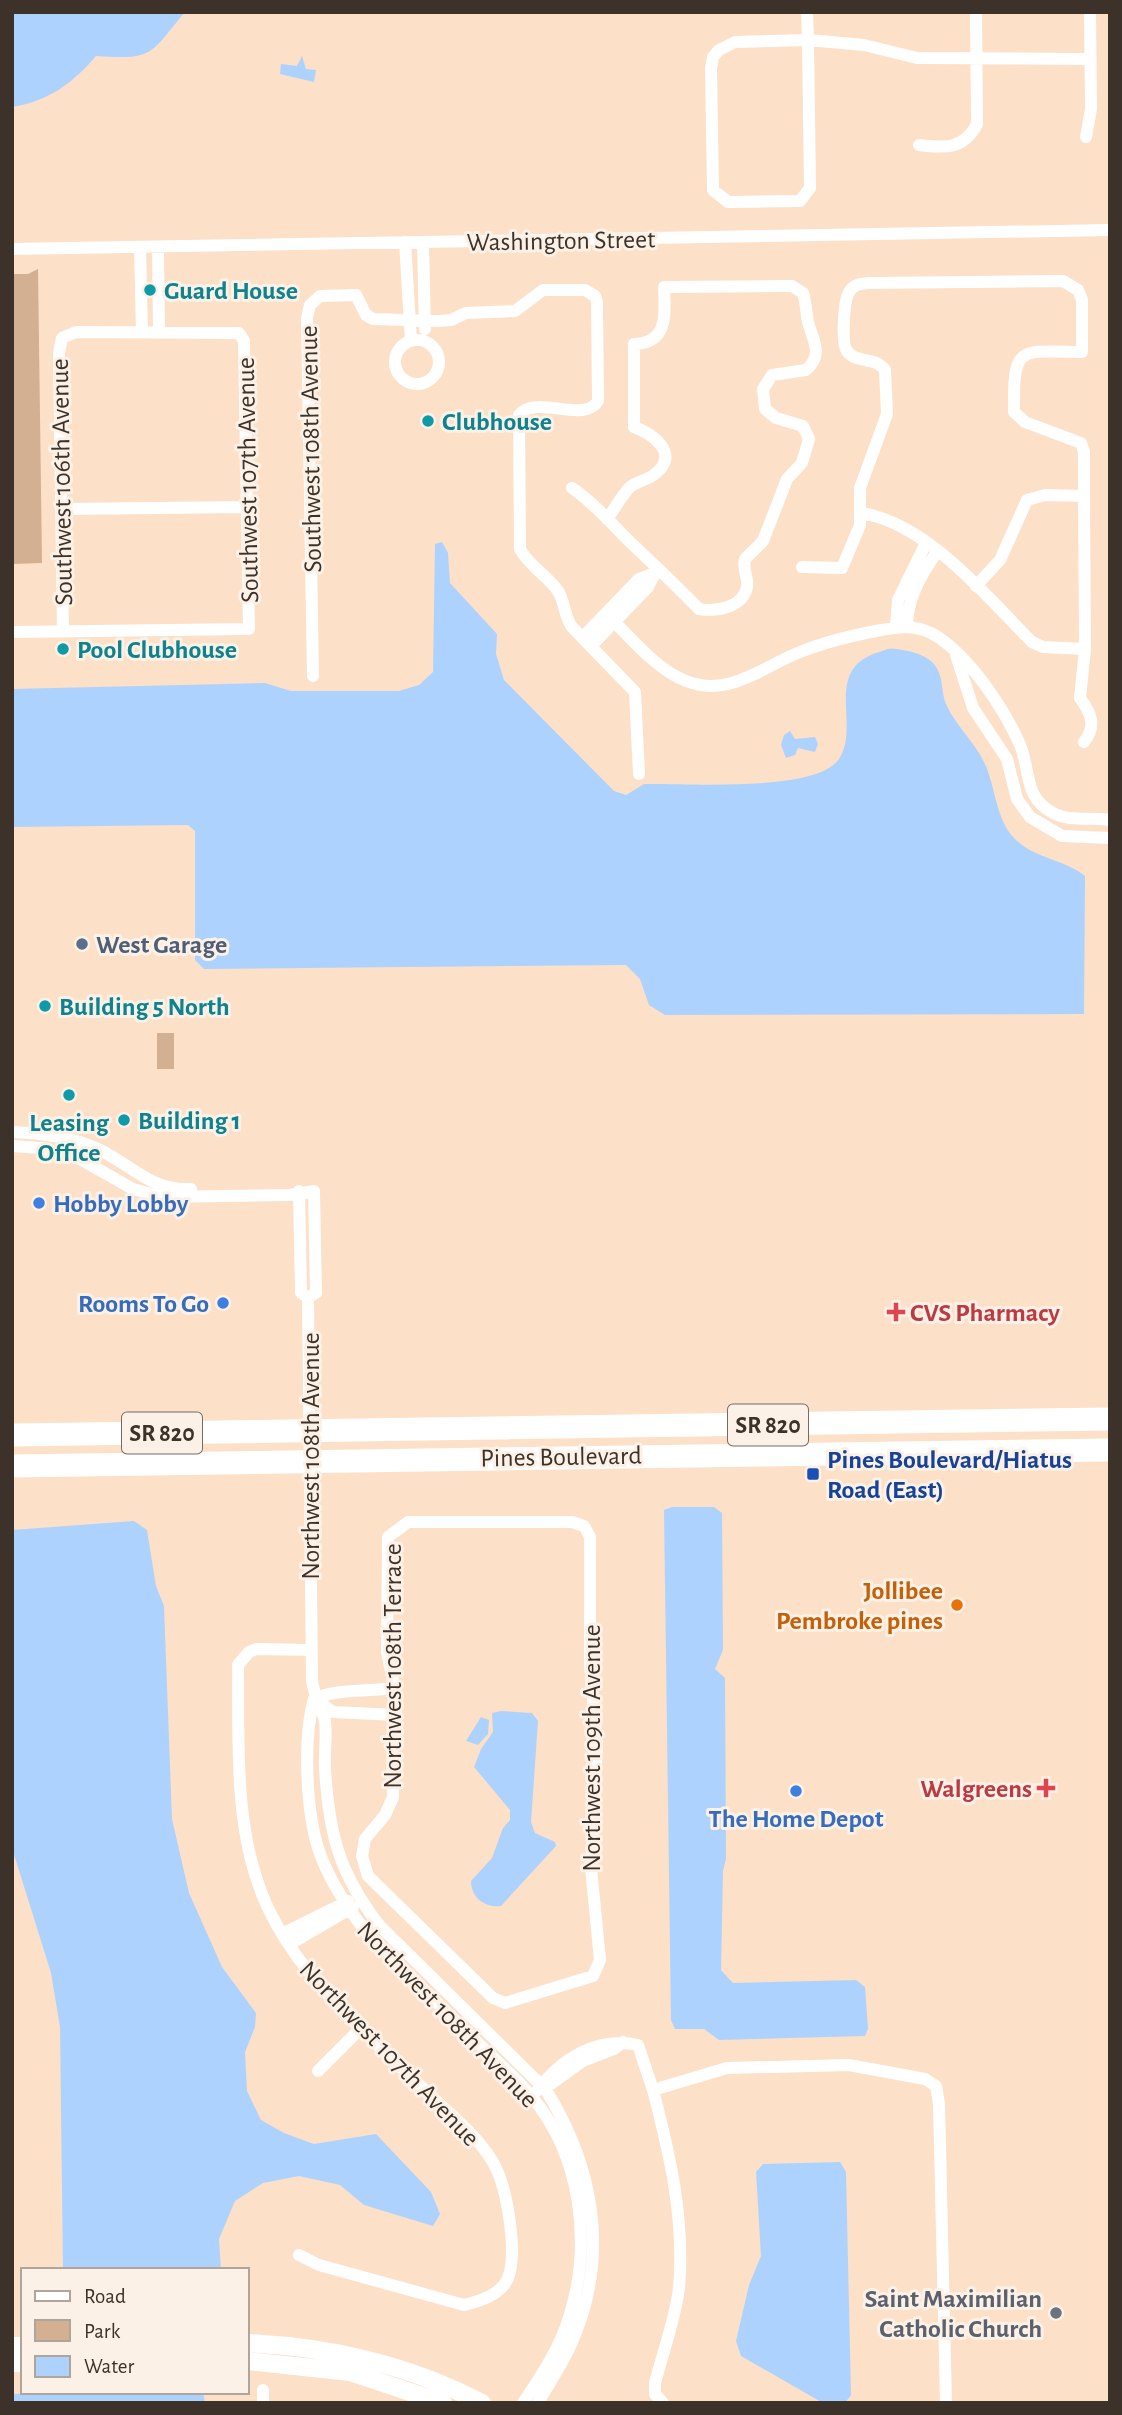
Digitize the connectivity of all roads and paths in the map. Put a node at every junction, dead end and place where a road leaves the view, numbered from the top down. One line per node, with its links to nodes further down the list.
1 (807, 12): 4 (street)
2 (976, 12): 5 (street)
3 (1090, 12): 6 (street)
4 (808, 40): 4 (street); 5 (street)
5 (976, 57): 6 (street); 8 (street)
6 (1090, 59): 7 (street)
7 (1086, 137)
8 (919, 145)
9 (1110, 230): 11 (street, Washington Street)
10 (405, 242): 11 (street, Washington Street); 13 (street, Washington Street); 15 (street)
11 (423, 242): 16 (street)
12 (140, 248): 13 (street, Washington Street); 14 (street, Washington Street); 17 (street)
13 (158, 248): 18 (street)
14 (12, 249)
15 (408, 279): 16 (street); 19 (street)
16 (424, 284): 19 (street)
17 (141, 299): 18 (street); 20 (street)
18 (159, 299): 21 (street)
19 (414, 320): 22 (street); 38 (street); 41 (street, Southwest 108th Avenue)
20 (142, 331): 21 (street); 26 (street, Southwest 106th Avenue)
21 (159, 331): 25 (street, Southwest 107th Avenue)
22 (417, 340)
23 (572, 488): 28 (street)
24 (1084, 496): 27 (street); 33 (street); 39 (street)
25 (247, 507): 26 (street); 36 (street, Southwest 107th Avenue)
26 (61, 509): 36 (street, Southwest 106th Avenue)
27 (862, 513): 29 (street); 31 (street)
28 (607, 519): 32 (street); 32 (street)
29 (926, 543): 30 (street); 35 (street)
30 (937, 552): 33 (street); 35 (street)
31 (802, 567)
32 (655, 571): 34 (street)
33 (976, 586): 39 (street)
34 (610, 618): 35 (street); 38 (street)
35 (902, 627): 40 (street)
36 (63, 631): 37 (street)
37 (12, 632)
38 (587, 641): 43 (street)
39 (1085, 649): 42 (street)
40 (956, 655): 44 (street); 45 (street)
41 (313, 676)
42 (1084, 742)
43 (639, 774)
44 (1110, 820)
45 (1110, 838)
46 (12, 1132): 48 (street)
47 (12, 1146): 48 (street)
48 (299, 1191): 49 (street, Northwest 108th Avenue); 49 (street, Northwest 108th Avenue)
49 (308, 1297): 51 (street, Northwest 108th Avenue)
50 (1110, 1419): 51 (highway, Pines Boulevard / SR 820)
51 (311, 1431): 52 (highway, Pines Boulevard / SR 820); 54 (street, Northwest 108th Avenue)
52 (12, 1435)
53 (1110, 1450): 54 (highway, Pines Boulevard / SR 820)
54 (311, 1459): 55 (highway, Pines Boulevard / SR 820); 57 (street, Northwest 108th Avenue)
55 (12, 1466)
56 (398, 1527): 58 (street, Northwest 108th Terrace); 64 (street, Northwest 109th Avenue)
57 (311, 1650): 59 (street, Northwest 108th Avenue); 63 (street, Northwest 107th Avenue)
58 (394, 1688): 59 (street); 60 (street, Northwest 108th Terrace)
59 (314, 1699): 60 (street); 61 (street, Northwest 108th Avenue); 62 (street, Northwest 108th Avenue)
60 (396, 1715): 64 (street, Northwest 108th Terrace)
61 (359, 1898): 62 (street); 67 (street, Northwest 108th Avenue)
62 (346, 1907): 63 (street); 69 (street, Northwest 108th Avenue)
63 (287, 1938): 65 (street, Northwest 107th Avenue)
64 (493, 1998)
65 (360, 2029): 66 (street); 70 (street, Northwest 107th Avenue)
66 (318, 2071)
67 (543, 2087): 68 (street); 69 (street); 76 (street, Northwest 108th Avenue)
68 (653, 2090): 77 (street); 78 (street)
69 (533, 2097): 75 (street, Northwest 108th Avenue)
70 (299, 2255)
71 (248, 2343): 74 (street)
72 (248, 2361): 73 (street)
73 (443, 2403)
74 (482, 2403)
75 (523, 2403)
76 (538, 2403)
77 (663, 2403)
78 (946, 2403)

